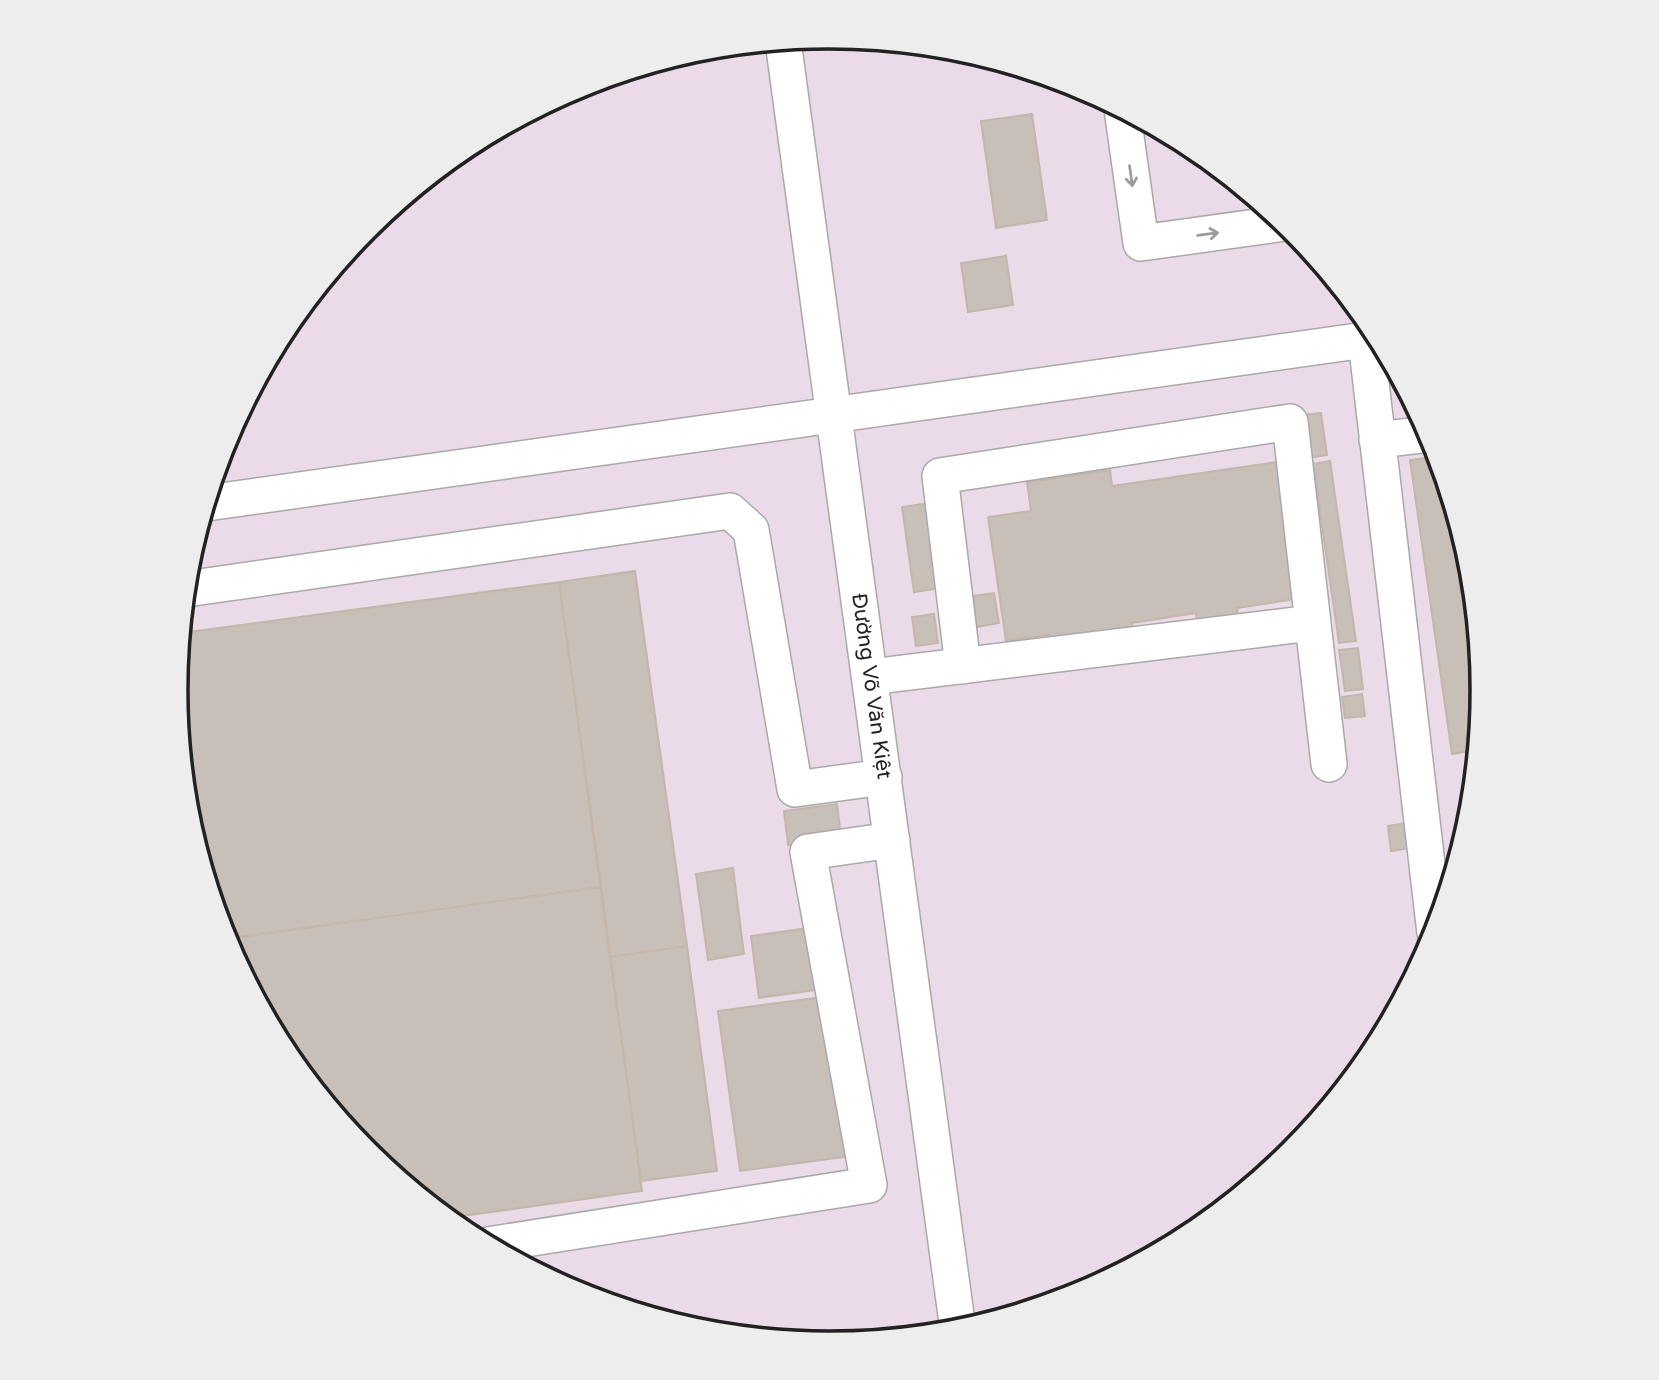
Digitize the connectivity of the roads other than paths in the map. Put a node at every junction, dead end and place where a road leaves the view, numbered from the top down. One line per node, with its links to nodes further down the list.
1 (784, 50): 6 (street, Đường Võ Văn Kiệt)
2 (1124, 121): 3 (street, one-way to 3)
3 (1270, 225)
4 (1366, 340): 6 (street)
5 (1373, 351): 8 (street)
6 (835, 413): 9 (street); 13 (street, Đường Võ Văn Kiệt)
7 (1418, 435): 8 (street)
8 (1377, 440): 17 (street)
9 (217, 502)
10 (197, 587): 15 (street)
11 (1311, 623): 12 (street); 12 (street); 14 (street)
12 (963, 666): 13 (street)
13 (870, 677): 15 (street, Đường Võ Văn Kiệt)
14 (1329, 764)
15 (884, 777): 16 (street, Đường Võ Văn Kiệt)
16 (892, 840): 18 (street); 19 (street, Đường Võ Văn Kiệt)
17 (1432, 907)
18 (505, 1242)
19 (956, 1319)

